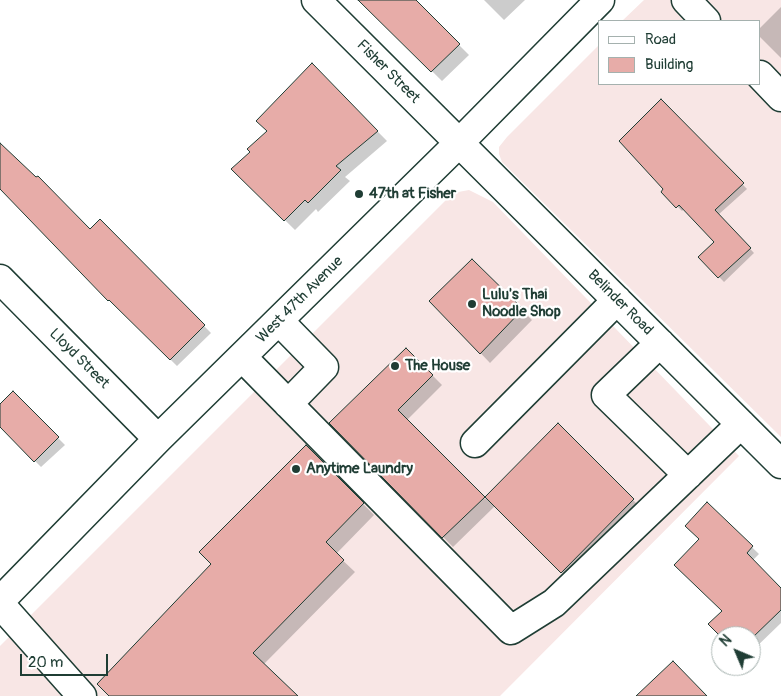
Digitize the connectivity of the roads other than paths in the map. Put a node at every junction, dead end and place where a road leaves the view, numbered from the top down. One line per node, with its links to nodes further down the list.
1 (316, 0): 7 (street, Fisher Street)
2 (600, 0): 7 (street, West 47th Avenue)
3 (686, 0): 4 (street)
4 (705, 20)
5 (761, 76): 6 (street)
6 (781, 97)
7 (459, 143): 9 (street, Belinder Road); 10 (street, West 47th Avenue)
8 (0, 279): 15 (street, Lloyd Street)
9 (617, 300): 11 (street, Belinder Road); 16 (street)
10 (279, 321): 12 (street, West 47th Avenue); 13 (street)
11 (660, 343): 14 (street, Belinder Road); 18 (street)
12 (242, 357): 13 (street); 15 (street, West 47th Avenue)
13 (288, 404): 18 (street)
14 (741, 424): 17 (street, Belinder Road); 18 (street)
15 (158, 439): 19 (street, West 47th Avenue)
16 (475, 443)
17 (781, 464)
18 (688, 476)
19 (0, 602): 20 (street)
20 (82, 696)

